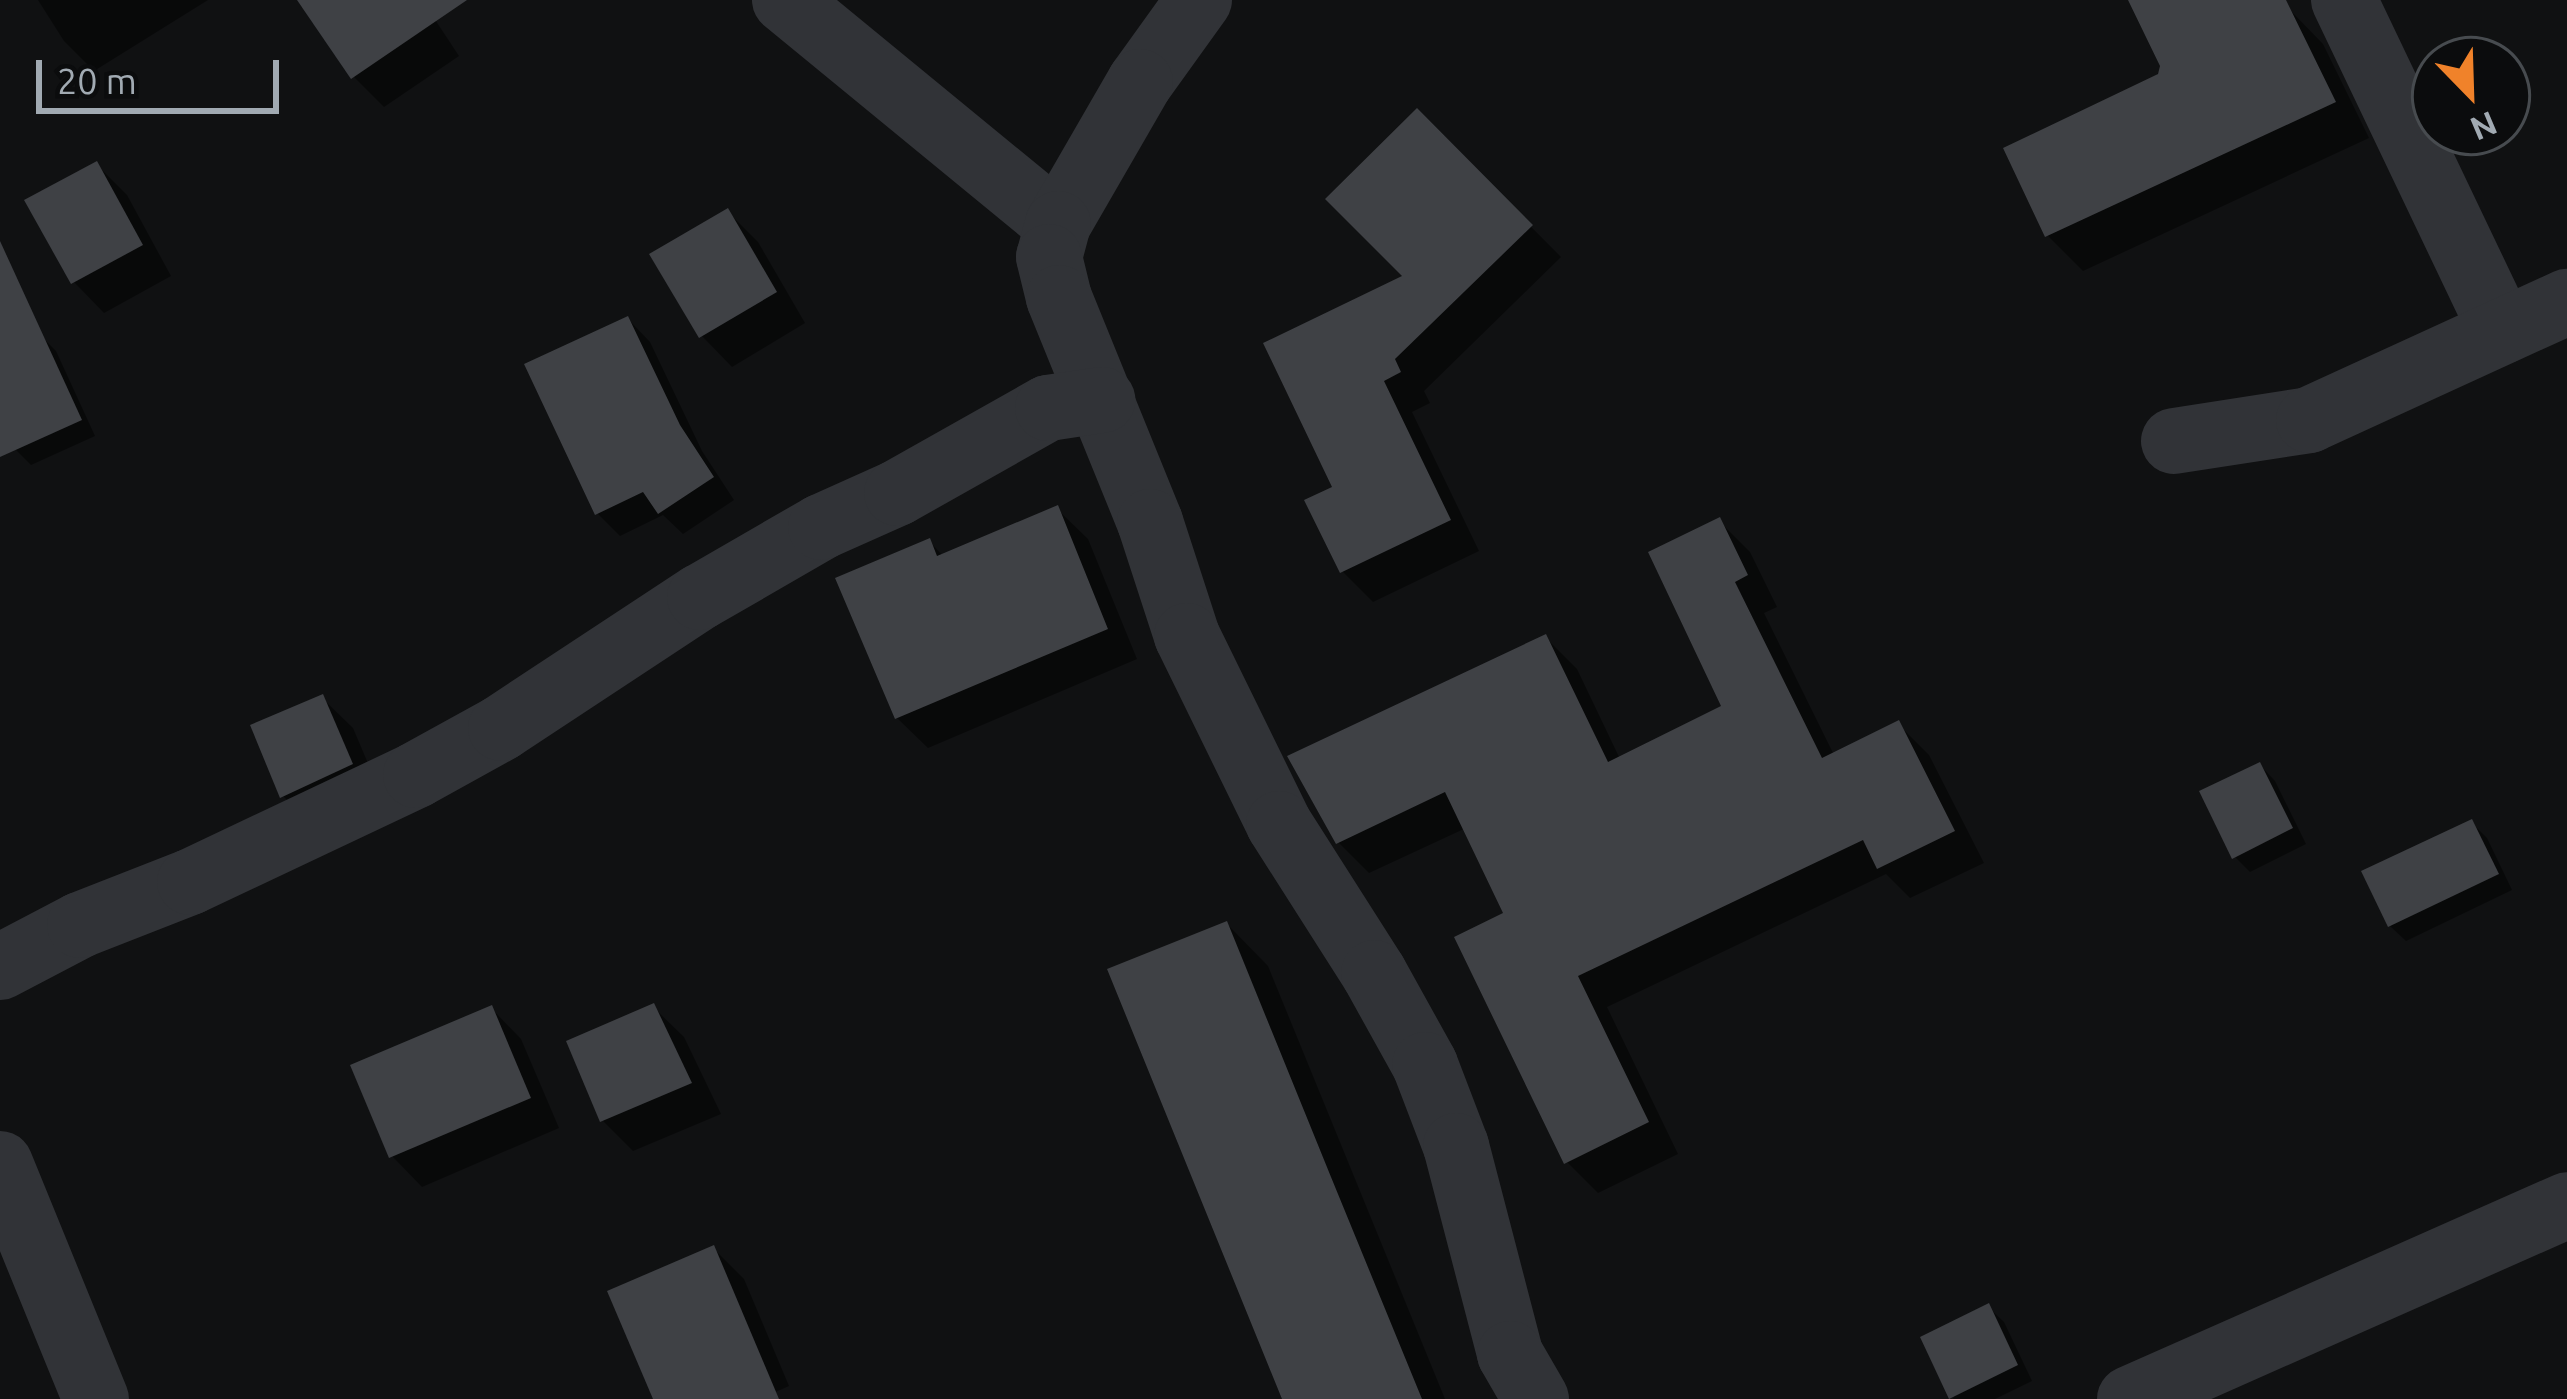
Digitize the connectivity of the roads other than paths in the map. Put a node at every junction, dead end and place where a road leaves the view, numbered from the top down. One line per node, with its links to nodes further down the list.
1 (785, 0): 4 (street)
2 (1199, 0): 4 (street)
3 (2344, 0): 6 (street)
4 (1058, 224): 7 (street)
5 (2567, 302): 6 (street)
6 (2502, 331): 8 (street)
7 (1102, 400): 9 (street); 13 (street)
8 (2174, 441)
9 (0, 967)
10 (0, 1164): 12 (street)
11 (2567, 1205): 14 (street)
12 (96, 1399)
13 (1536, 1399)
14 (2130, 1399)

